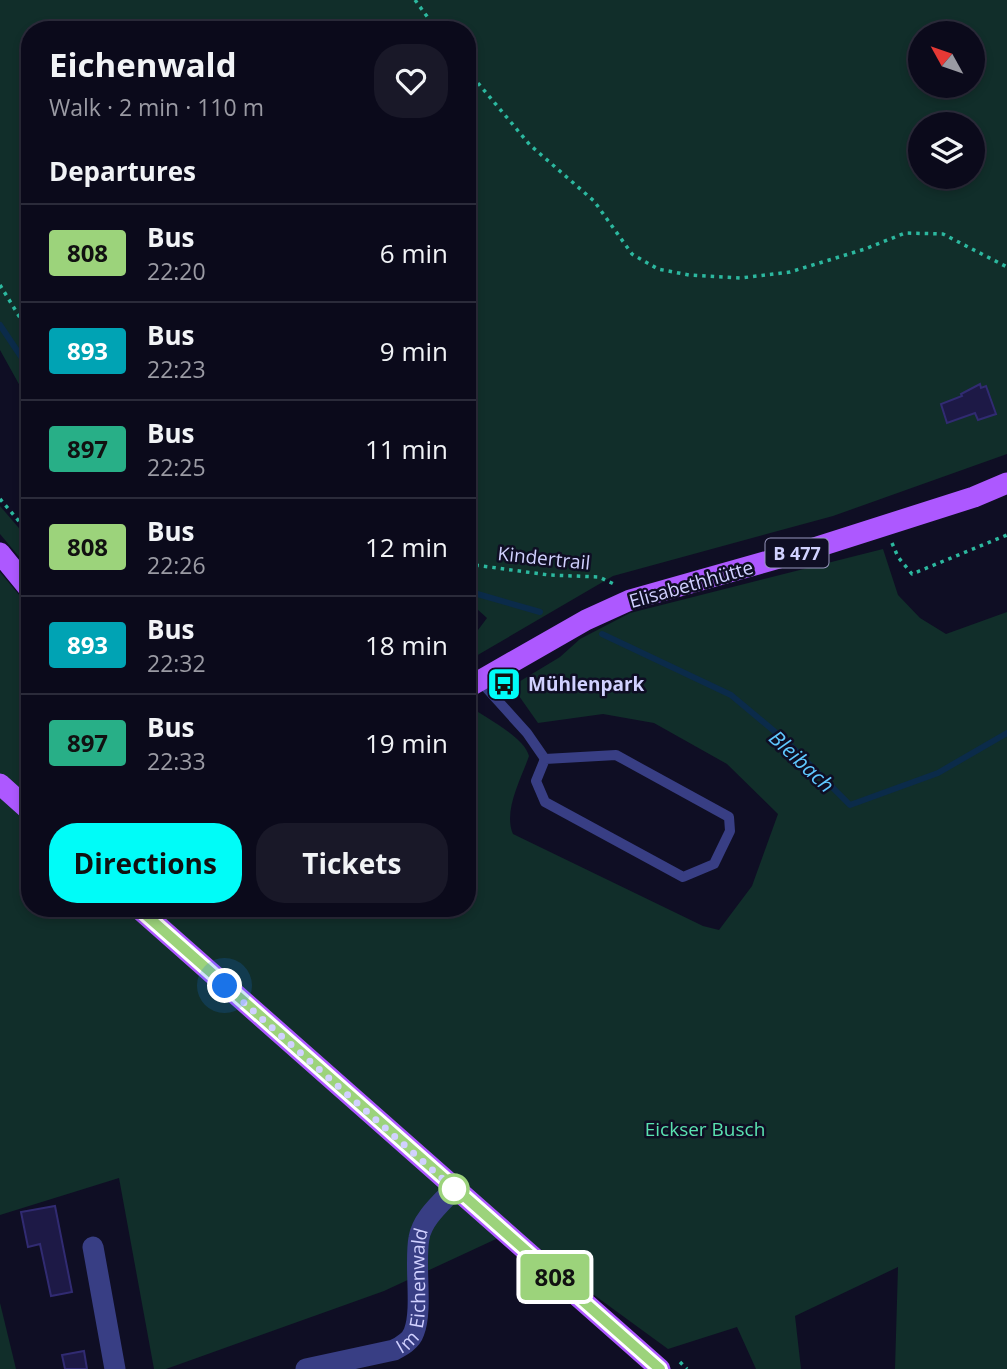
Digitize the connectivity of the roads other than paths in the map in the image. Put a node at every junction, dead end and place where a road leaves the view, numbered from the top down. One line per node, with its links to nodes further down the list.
1 (1007, 483): 4 (main road, Elisabethhütte / B 477)
2 (0, 553): 3 (main road)
3 (21, 579)
4 (476, 684)
5 (476, 687): 6 (lane)
6 (545, 759): 6 (lane)
7 (0, 784): 8 (main road)
8 (21, 803)
9 (148, 917): 10 (main road)
10 (454, 1189): 13 (street, Im Eichenwald); 14 (main road)
11 (93, 1247): 12 (street)
12 (115, 1369)
13 (306, 1369)
14 (660, 1369)

